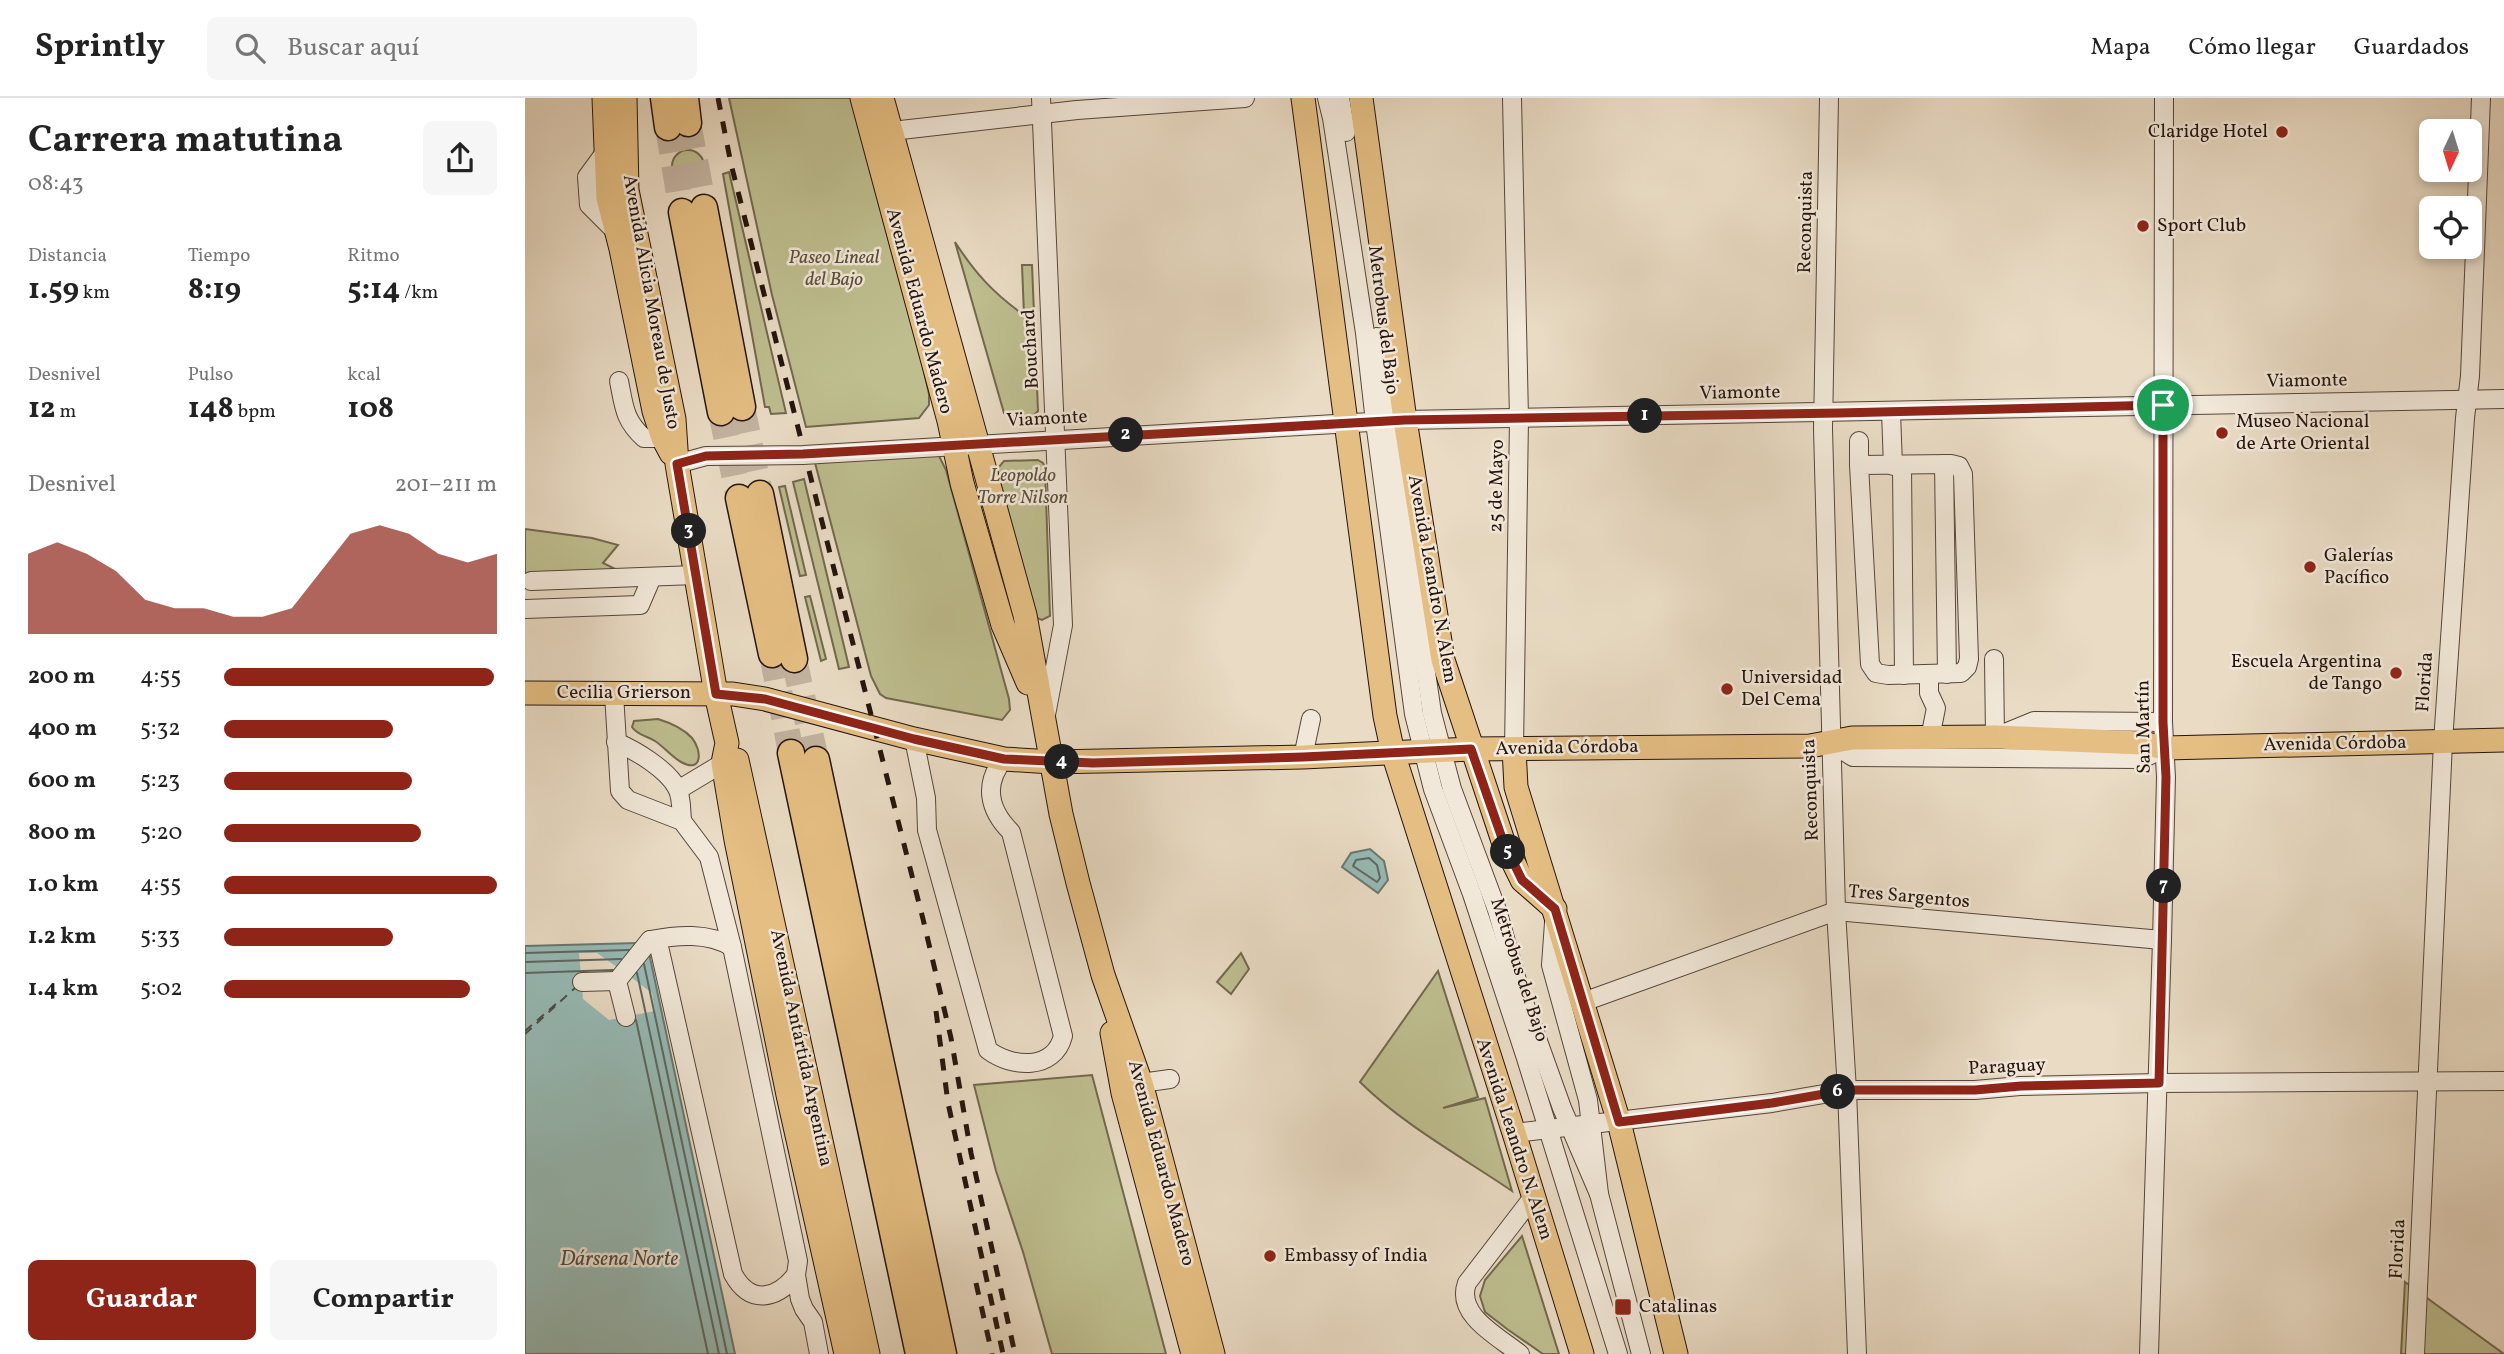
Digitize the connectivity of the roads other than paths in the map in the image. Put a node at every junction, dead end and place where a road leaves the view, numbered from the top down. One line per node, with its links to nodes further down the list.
1 (604, 98): 29 (main road, Avenida Alicia Moreau de Justo)
2 (625, 98): 34 (main road, Avenida Alicia Moreau de Justo)
3 (664, 98): 16 (highway)
4 (862, 98): 33 (main road, Avenida Eduardo Madero)
5 (882, 98): 17 (main road, Avenida Eduardo Madero)
6 (1245, 98): 15 (street)
7 (1303, 98): 28 (main road, Avenida Leandro N. Alem)
8 (1327, 98): 27 (street, Metrobus del Bajo)
9 (1340, 98): 27 (street, Metrobus del Bajo)
10 (1361, 98): 27 (main road, Avenida Leandro N. Alem)
11 (1512, 98): 26 (street, 25 de Mayo)
12 (1829, 98): 25 (street, Reconquista)
13 (2164, 98): 22 (street, San Martín)
14 (2481, 98): 20 (street, Florida)
15 (1041, 106): 17 (street); 30 (street, Bouchard)
16 (680, 116)
17 (892, 131): 32 (main road, Avenida Eduardo Madero)
18 (693, 210): 23 (highway)
19 (619, 381): 29 (street)
20 (2467, 399): 21 (street, Viamonte); 22 (street, Viamonte); 57 (street, Florida)
21 (2504, 399)
22 (2163, 405): 24 (street, Viamonte); 51 (street, San Martín)
23 (731, 409)
24 (1891, 412): 25 (street, Viamonte); 36 (street)
25 (1823, 413): 26 (street, Viamonte); 58 (street, Reconquista)
26 (1519, 418): 27 (street, Viamonte); 59 (street, 25 de Mayo)
27 (1390, 421): 28 (street, Viamonte); 61 (main road, Avenida Leandro N. Alem); 62 (street, Metrobus del Bajo)
28 (1347, 423): 30 (street, Viamonte); 63 (main road, Avenida Leandro N. Alem)
29 (663, 438): 34 (main road, Avenida Alicia Moreau de Justo)
30 (1057, 439): 32 (street, Viamonte); 50 (street, Bouchard)
31 (1859, 441): 35 (street)
32 (977, 444): 33 (street, Viamonte); 50 (main road, Avenida Eduardo Madero)
33 (954, 446): 34 (street, Viamonte); 50 (main road, Avenida Eduardo Madero)
34 (677, 464): 38 (main road, Avenida Alicia Moreau de Justo)
35 (1859, 465): 36 (street); 45 (street)
36 (1898, 466): 44 (street); 45 (street)
37 (750, 496): 42 (highway)
38 (696, 575): 39 (street); 48 (main road, Avenida Alicia Moreau de Justo)
39 (652, 577): 40 (street); 41 (street)
40 (531, 580)
41 (525, 609)
42 (783, 657)
43 (1994, 659): 52 (street)
44 (1938, 674): 45 (street); 53 (street)
45 (1904, 675)
46 (525, 693): 47 (main road, Cecilia Grierson)
47 (614, 694): 48 (main road, Cecilia Grierson); 56 (street)
48 (716, 694): 54 (main road, Cecilia Grierson); 64 (main road, Avenida Antártida Argentina)
49 (1311, 719): 65 (street)
50 (1045, 722): 67 (main road, Avenida Eduardo Madero)
51 (2163, 722): 52 (street); 60 (street, San Martín)
52 (1994, 737): 53 (main road, Avenida Córdoba); 60 (main road, Avenida Córdoba)
53 (1930, 738): 58 (main road, Avenida Córdoba)
54 (914, 739): 66 (main road, Cecilia Grierson); 66 (street)
55 (2504, 740): 57 (main road, Avenida Córdoba)
56 (616, 742): 68 (street); 69 (street)
57 (2443, 742): 60 (main road, Avenida Córdoba); 82 (street, Florida)
58 (1831, 743): 59 (main road, Avenida Córdoba); 60 (street, Avenida Córdoba); 71 (street, Reconquista)
59 (1514, 748): 61 (main road, Avenida Córdoba); 70 (main road)
60 (2165, 748): 73 (street, San Martín)
61 (1471, 749): 62 (main road, Avenida Córdoba); 70 (main road, Avenida Leandro N. Alem)
62 (1431, 751): 63 (main road, Avenida Córdoba); 88 (street, Metrobus del Bajo); 89 (street, Metrobus del Bajo)
63 (1393, 753): 65 (main road, Avenida Córdoba); 90 (main road, Avenida Leandro N. Alem)
64 (725, 754): 68 (street); 95 (main road, Avenida Antártida Argentina); 96 (main road, Avenida Antártida Argentina)
65 (1303, 757): 67 (main road, Avenida Córdoba)
66 (1004, 759): 67 (main road, Cecilia Grierson)
67 (1052, 762): 75 (main road, Avenida Eduardo Madero)
68 (678, 790): 69 (street)
69 (682, 821): 74 (street)
70 (1555, 909): 78 (main road); 87 (street, Metrobus del Bajo)
71 (1836, 911): 73 (street, Tres Sargentos); 78 (street, Tres Sargentos); 85 (street, Reconquista)
72 (650, 940): 74 (street); 76 (street); 93 (street)
73 (2162, 940): 84 (street, San Martín)
74 (732, 947): 93 (street)
75 (1103, 975): 83 (main road, Avenida Eduardo Madero); 99 (main road, Avenida Eduardo Madero)
76 (617, 981): 77 (street); 79 (street)
77 (582, 982)
78 (1583, 1002): 86 (main road)
79 (626, 1017)
80 (1170, 1079): 83 (street)
81 (2504, 1081): 82 (street, Paraguay)
82 (2427, 1082): 84 (street, Paraguay); 108 (street, Florida)
83 (1141, 1083): 100 (main road, Avenida Eduardo Madero)
84 (2159, 1083): 85 (street, Paraguay); 107 (street, San Martín)
85 (1847, 1090): 86 (street, Paraguay); 106 (street, Reconquista)
86 (1619, 1122): 87 (street, Paraguay); 105 (main road)
87 (1590, 1125): 88 (street, Paraguay); 91 (street, Metrobus del Bajo)
88 (1571, 1127): 89 (street, Paraguay); 91 (street, Metrobus del Bajo)
89 (1549, 1129): 90 (street, Paraguay); 103 (street, Metrobus del Bajo)
90 (1514, 1133): 92 (main road, Avenida Leandro N. Alem)
91 (1599, 1194): 104 (street, Metrobus del Bajo)
92 (1533, 1197): 101 (street); 102 (main road, Avenida Leandro N. Alem)
93 (796, 1276): 94 (street)
94 (819, 1354)
95 (846, 1354)
96 (868, 1354)
97 (919, 1354): 98 (highway)
98 (943, 1354)
99 (1192, 1354)
100 (1213, 1354)
101 (1520, 1354)
102 (1582, 1354)
103 (1618, 1354)
104 (1641, 1354)
105 (1676, 1354)
106 (1857, 1354)
107 (2149, 1354)
108 (2415, 1354)

